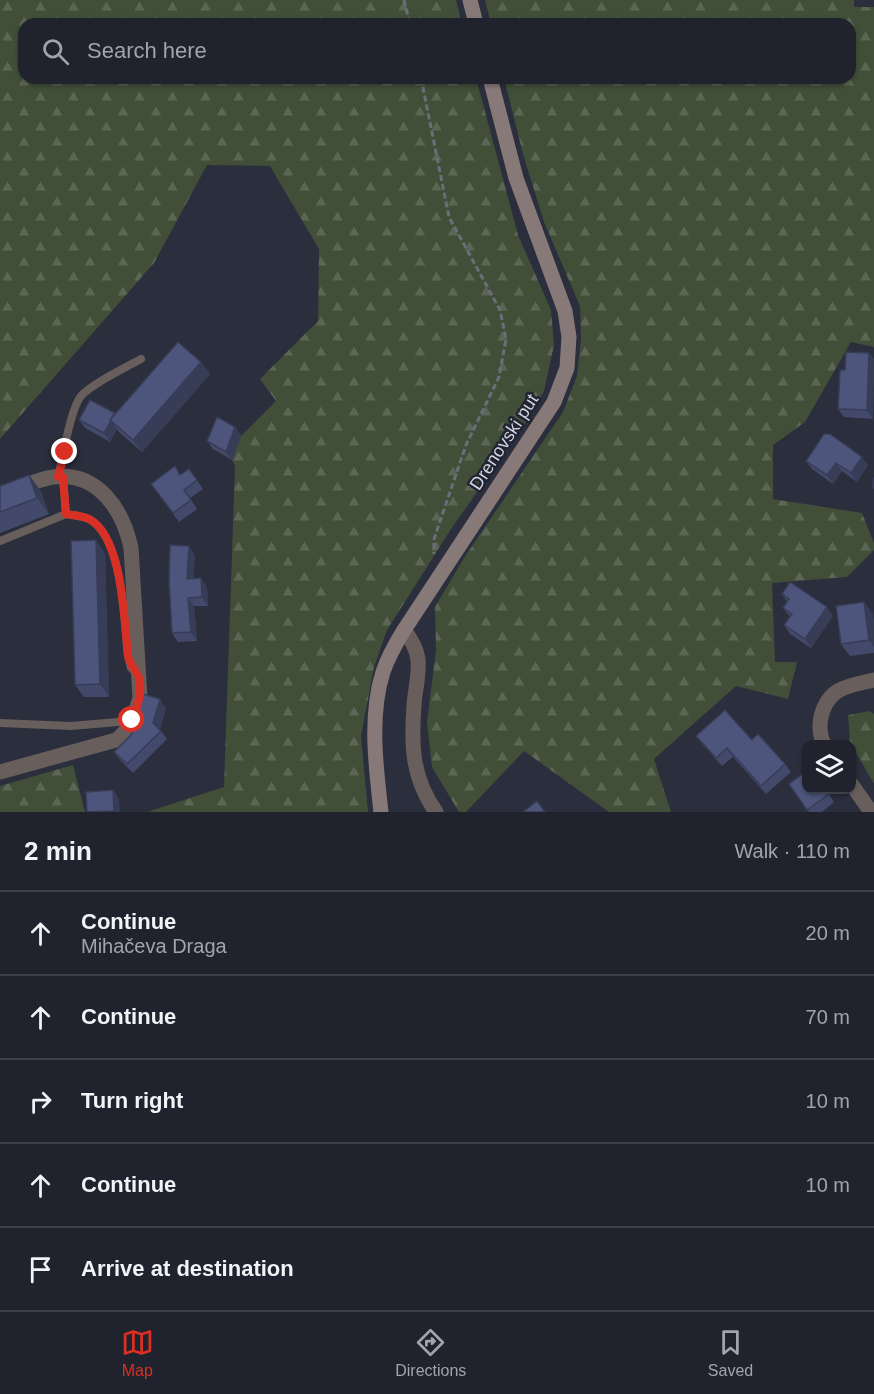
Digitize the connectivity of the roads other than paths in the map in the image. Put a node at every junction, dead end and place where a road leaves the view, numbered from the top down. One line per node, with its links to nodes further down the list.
1 (470, 0): 2 (main road)
2 (474, 18)
3 (492, 84): 9 (main road, Drenovski put)
4 (141, 359): 5 (lane)
5 (61, 477): 6 (street); 7 (lane); 10 (street)
6 (0, 495)
7 (66, 514): 8 (lane); 10 (lane)
8 (0, 541)
9 (404, 630): 17 (main road, Drenovski put); 18 (street)
10 (139, 677): 12 (street)
11 (874, 680): 14 (street)
12 (132, 720): 13 (lane); 15 (street)
13 (0, 723)
14 (823, 740)
15 (0, 772)
16 (856, 791): 19 (street)
17 (381, 812)
18 (436, 812)
19 (870, 812)

